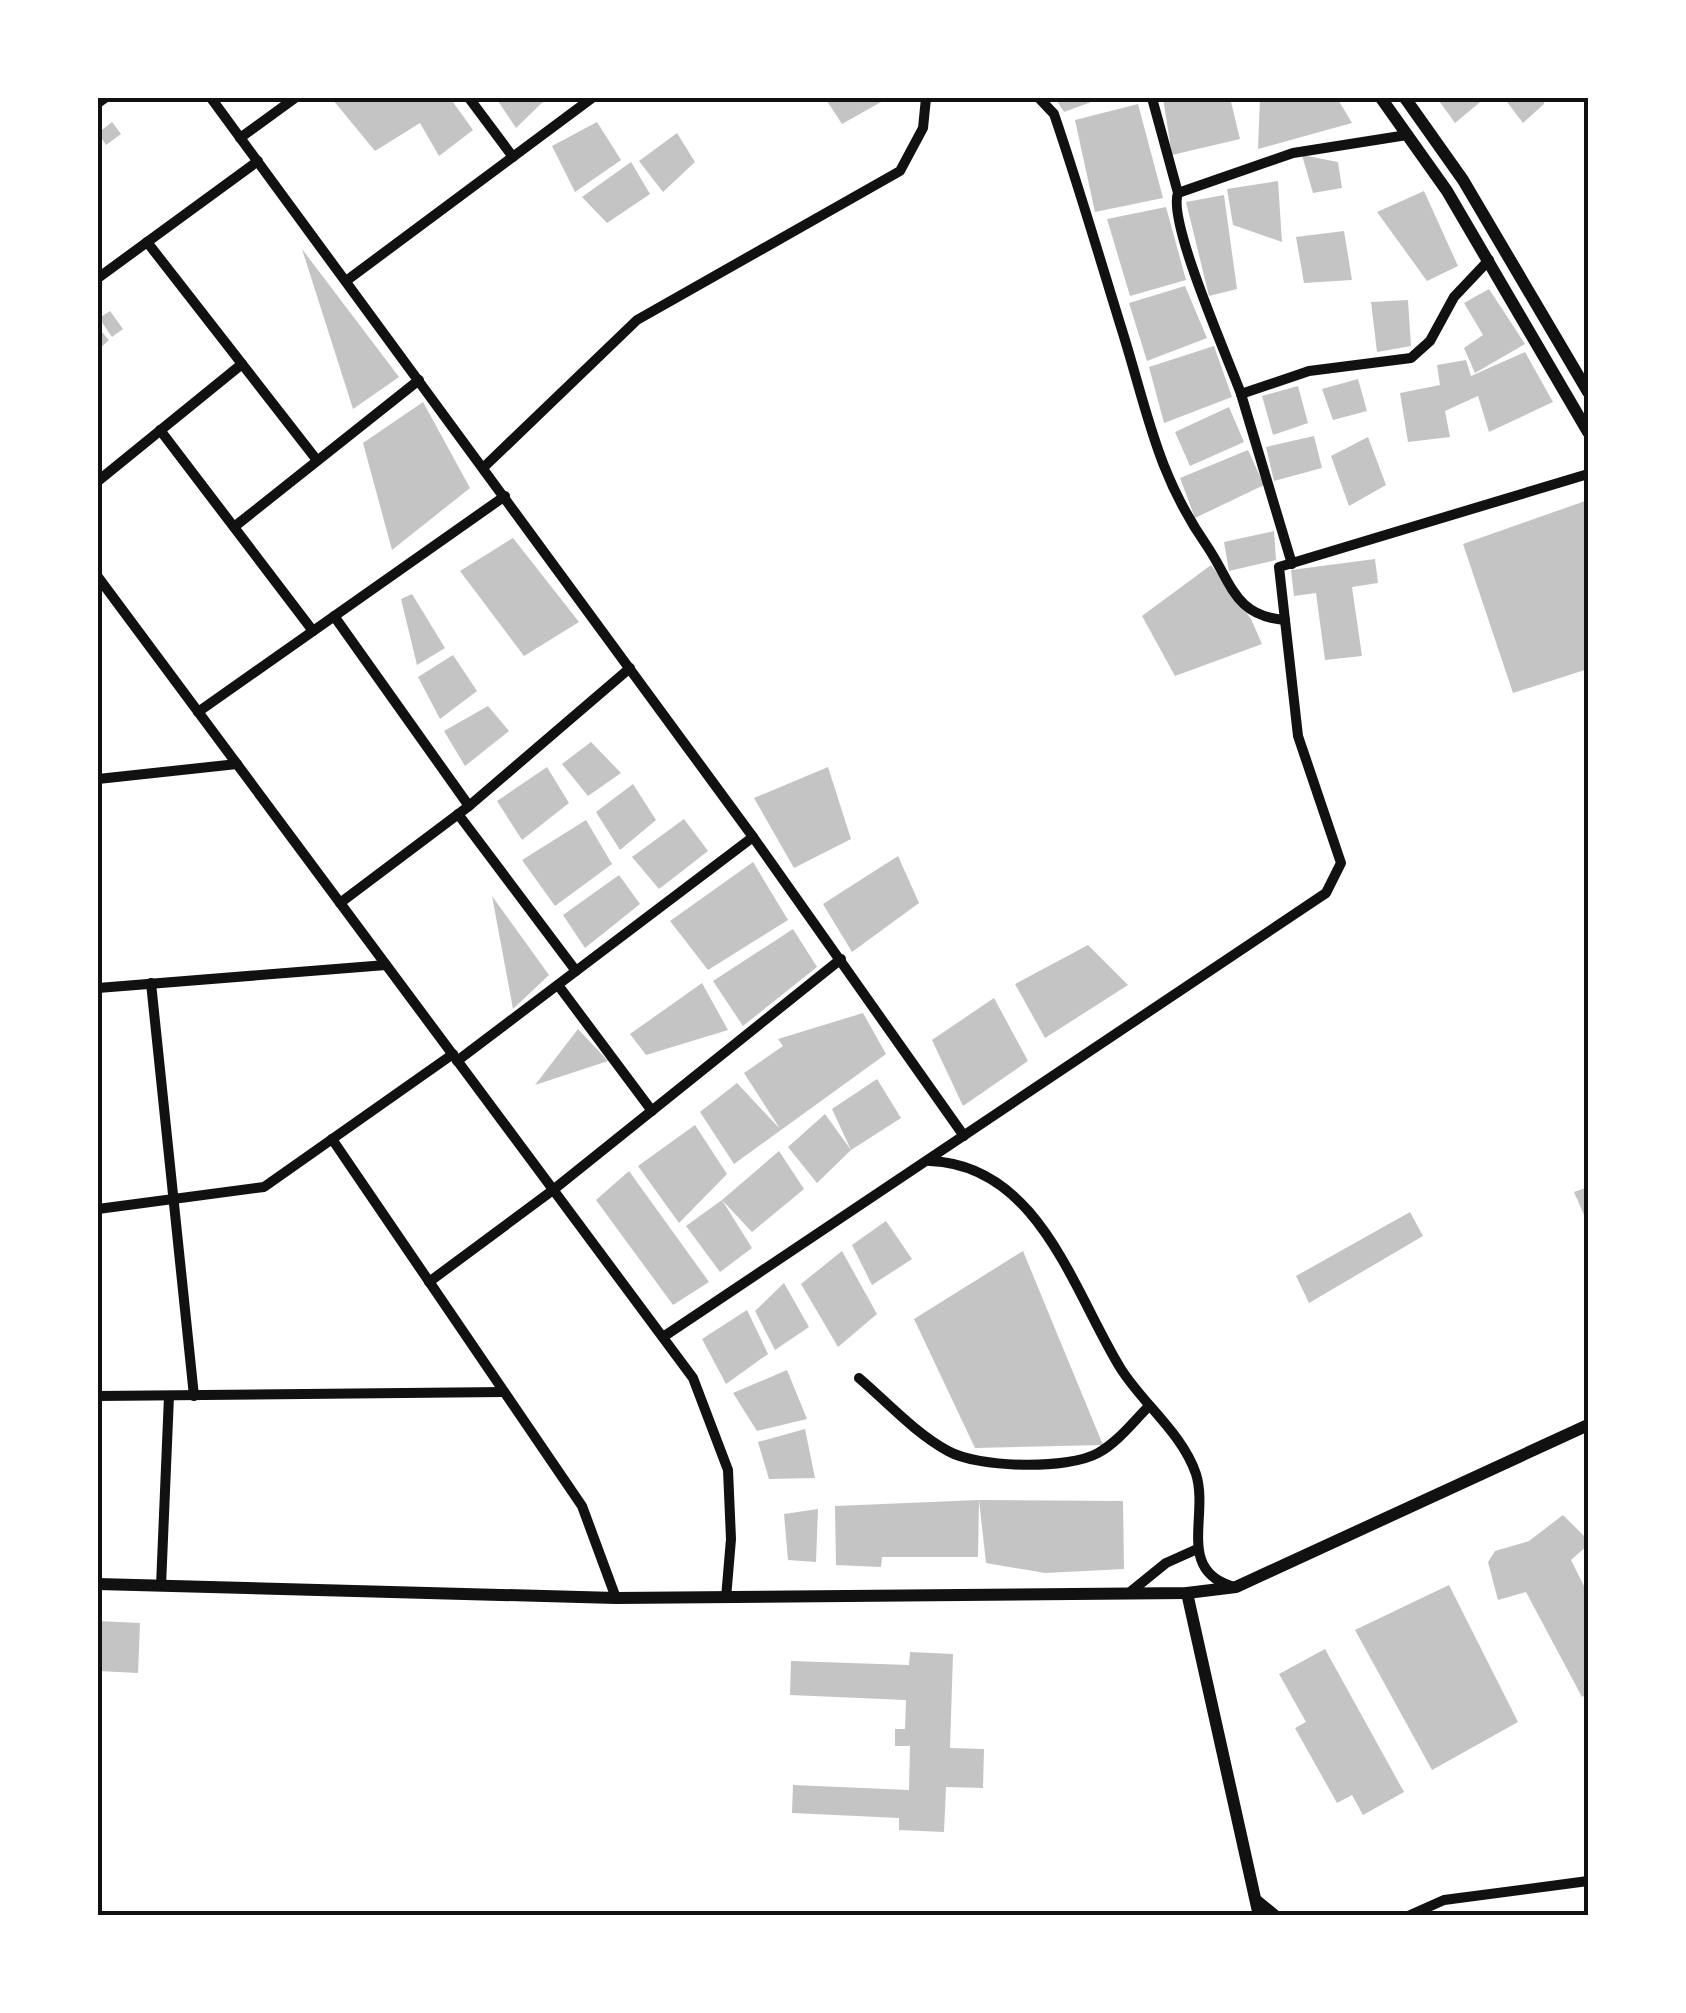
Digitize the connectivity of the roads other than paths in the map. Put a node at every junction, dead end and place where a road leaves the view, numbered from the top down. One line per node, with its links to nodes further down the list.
1 (105, 98): 11 (street)
2 (211, 98): 13 (street)
3 (295, 98): 13 (street)
4 (469, 98): 14 (street)
5 (592, 98): 14 (street)
6 (926, 98): 28 (street)
7 (1039, 98): 36 (street)
8 (1152, 98): 16 (street)
9 (1381, 98): 12 (street)
10 (1405, 98): 23 (street)
11 (98, 103)
12 (1407, 135): 16 (street); 18 (street)
13 (240, 138): 15 (street)
14 (513, 156): 20 (street)
15 (258, 161): 17 (street); 20 (street)
16 (1178, 192): 24 (street)
17 (147, 242): 19 (street); 21 (street)
18 (1489, 260): 24 (street); 26 (street)
19 (98, 278)
20 (346, 280): 22 (street)
21 (242, 364): 25 (street); 27 (street)
22 (419, 380): 27 (street); 28 (street)
23 (1588, 392)
24 (1241, 394): 33 (street)
25 (160, 430): 30 (street); 32 (street)
26 (1588, 432)
27 (316, 460): 32 (street)
28 (484, 468): 31 (street)
29 (1588, 474): 33 (street)
30 (98, 481)
31 (505, 496): 35 (street); 38 (street)
32 (234, 527): 37 (street)
33 (1292, 564): 36 (street)
34 (98, 577): 39 (street)
35 (334, 616): 37 (street); 42 (street)
36 (1285, 620): 54 (street)
37 (313, 631): 39 (street)
38 (630, 668): 42 (street); 44 (street)
39 (198, 712): 40 (street)
40 (237, 764): 41 (street); 45 (street)
41 (98, 779)
42 (469, 806): 43 (street)
43 (458, 814): 45 (street); 48 (street)
44 (752, 837): 46 (street); 48 (street)
45 (340, 903): 47 (street)
46 (841, 959): 53 (street); 54 (street)
47 (386, 965): 49 (street); 52 (street)
48 (576, 971): 50 (street)
49 (151, 984): 51 (street); 58 (street)
50 (558, 984): 52 (street); 53 (street)
51 (98, 988)
52 (455, 1058): 55 (street); 57 (street)
53 (652, 1111): 57 (street)
54 (964, 1136): 56 (street)
55 (332, 1140): 58 (street); 60 (street)
56 (929, 1161): 61 (street); 67 (street)
57 (553, 1190): 60 (street); 61 (street)
58 (173, 1199): 59 (street); 66 (street)
59 (98, 1208)
60 (429, 1282): 63 (street)
61 (663, 1337): 76 (street)
62 (859, 1378): 67 (street)
63 (504, 1392): 66 (street); 75 (street)
64 (98, 1396): 65 (street)
65 (169, 1396): 66 (street); 71 (street)
66 (194, 1396)
67 (1149, 1406): 69 (street)
68 (1588, 1425): 72 (street)
69 (1195, 1550): 72 (street); 73 (street)
70 (98, 1584): 71 (street)
71 (161, 1586): 75 (street)
72 (1236, 1587): 74 (street)
73 (1130, 1593): 74 (street); 76 (street)
74 (1187, 1593): 78 (street)
75 (616, 1598): 76 (street)
76 (726, 1598)
77 (1588, 1881): 81 (street)
78 (1255, 1898): 79 (street); 80 (street)
79 (1259, 1916)
80 (1277, 1916)
81 (1408, 1916)

